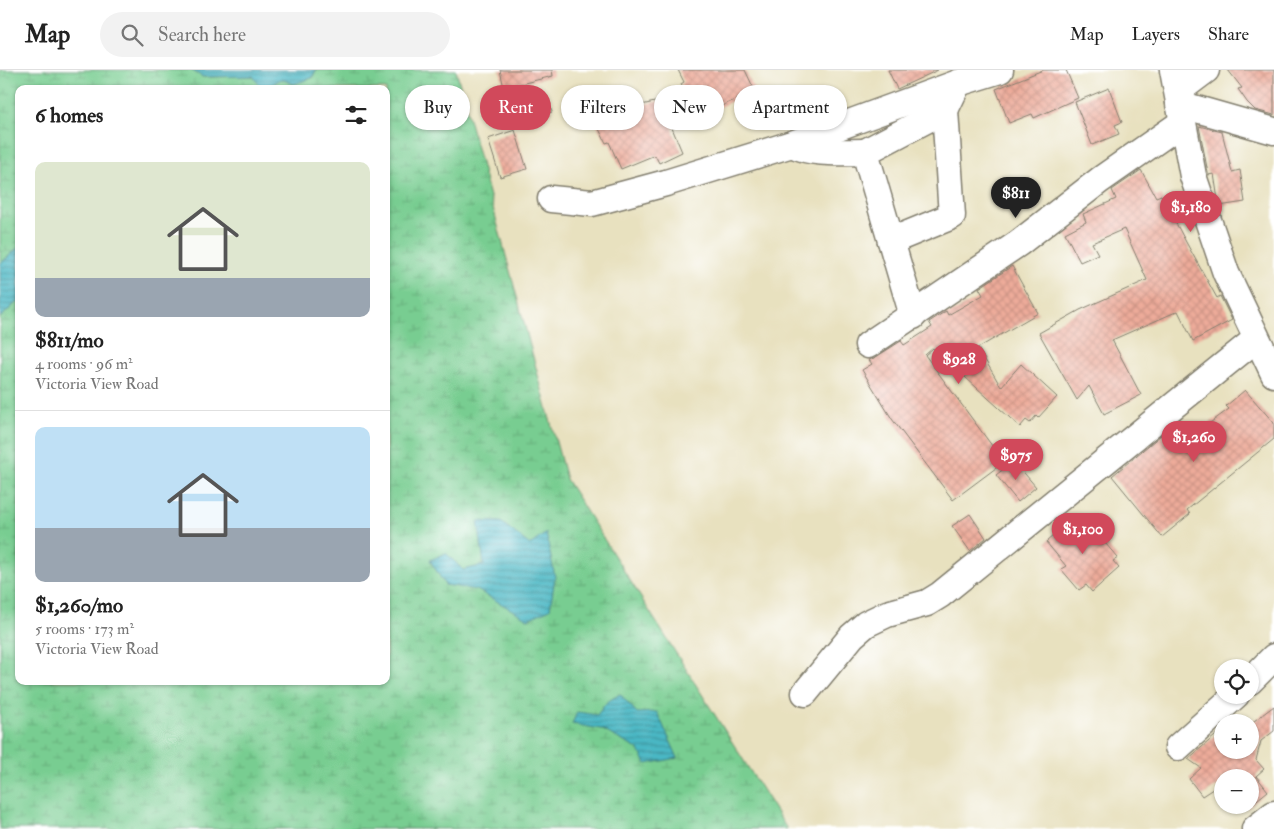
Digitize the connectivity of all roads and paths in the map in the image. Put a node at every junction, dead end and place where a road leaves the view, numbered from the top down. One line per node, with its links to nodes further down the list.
1 (1000, 70): 3 (street)
2 (1206, 70): 4 (street)
3 (958, 83): 5 (street); 7 (street)
4 (1178, 97): 6 (street); 11 (street); 12 (street)
5 (945, 110): 8 (street); 10 (street)
6 (1274, 131)
7 (792, 144): 8 (street); 9 (street)
8 (866, 152): 10 (street)
9 (551, 199)
10 (891, 241): 11 (street)
11 (913, 316): 13 (street)
12 (1256, 339): 14 (street); 17 (street)
13 (868, 346)
14 (1274, 374)
15 (1274, 657): 16 (street)
16 (1259, 672)
17 (805, 693)
18 (1226, 704): 19 (street)
19 (1178, 747)
20 (1274, 814): 21 (street)
21 (1255, 829)

